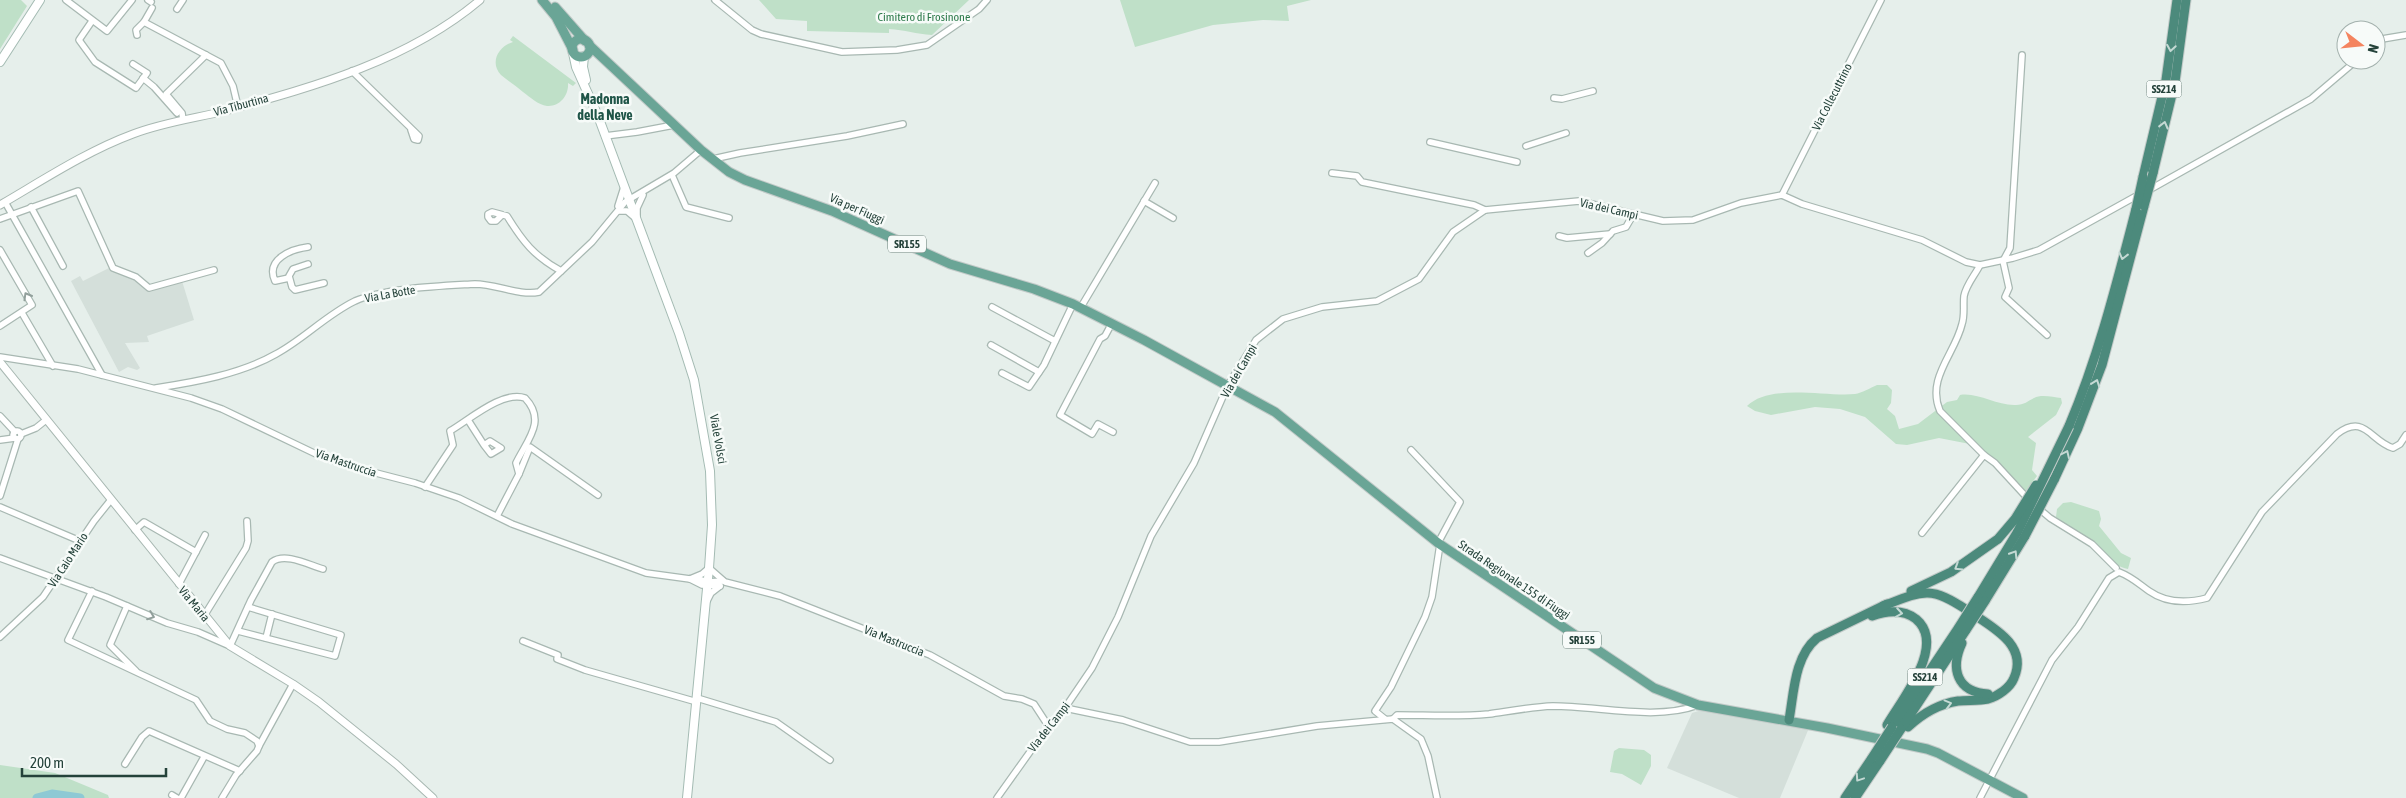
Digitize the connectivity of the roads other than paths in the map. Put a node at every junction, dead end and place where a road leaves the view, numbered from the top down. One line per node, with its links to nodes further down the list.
1 (66, 0): 15 (street)
2 (132, 0): 15 (street)
3 (183, 0): 14 (street)
4 (480, 0): 28 (street, Via Tiburtina)
5 (542, 0): 21 (main road, Viale Volsci)
6 (549, 0): 20 (main road)
7 (715, 0): 8 (street)
8 (987, 0)
9 (1881, 0): 51 (street, Via Collecuttrino)
10 (2177, 0): 56 (highway, SS214, one-way to 56, bridge)
11 (2186, 0): 56 (highway, SS214, one-way to 11, bridge)
12 (37, 1): 25 (main road)
13 (151, 3): 16 (street)
14 (177, 9)
15 (92, 21): 30 (street)
16 (144, 22): 17 (street); 22 (street)
17 (137, 35)
18 (2406, 35): 19 (street)
19 (2386, 38)
20 (587, 43): 21 (main road); 24 (main road); 27 (main road, Via per Fiuggi)
21 (573, 51): 24 (main road); 33 (main road, Viale Volsci)
22 (206, 55): 34 (street); 35 (street)
23 (2022, 55): 71 (street)
24 (585, 56): 27 (main road, Via per Fiuggi); 33 (main road, Viale Volsci)
25 (0, 62)
26 (132, 64): 30 (street)
27 (610, 66): 37 (main road, Via per Fiuggi / SR155)
28 (352, 70): 34 (street, Via Tiburtina); 38 (street)
29 (2345, 70): 71 (street)
30 (143, 78): 35 (street)
31 (1593, 91): 32 (street)
32 (1554, 98)
33 (592, 101): 40 (main road, Viale Volsci)
34 (238, 107): 35 (street, Via Tiburtina)
35 (183, 120): 54 (street, Via Tiburtina)
36 (903, 124): 44 (street)
37 (674, 125): 40 (street); 43 (main road, Via per Fiuggi / SR155)
38 (411, 130)
39 (1566, 133): 42 (street)
40 (605, 136): 49 (main road, Viale Volsci)
41 (1430, 142): 45 (street)
42 (1526, 146)
43 (701, 150): 44 (main road, Via per Fiuggi / SR155); 47 (street)
44 (713, 160): 80 (main road, Via per Fiuggi / SR155)
45 (1517, 162)
46 (1332, 172): 57 (street)
47 (672, 175): 50 (street); 62 (street)
48 (1155, 183): 53 (street)
49 (624, 187): 50 (street); 52 (main road, Viale Volsci); 58 (street)
50 (640, 195): 52 (street); 65 (street)
51 (1782, 195): 61 (street, Via dei Campi); 73 (street)
52 (630, 201): 58 (street); 65 (main road, Viale Volsci)
53 (1144, 201): 63 (street); 80 (street)
54 (2, 204): 59 (street)
55 (31, 207): 59 (street); 74 (street); 75 (street)
56 (2140, 208): 84 (highway, SS214)
57 (1485, 210): 61 (street, Via dei Campi); 94 (street, Via dei Campi)
58 (616, 213): 65 (street); 76 (street, Via La Botte)
59 (11, 214): 64 (street); 93 (street)
60 (502, 215): 76 (street)
61 (1633, 215): 66 (street)
62 (729, 218)
63 (1173, 218)
64 (0, 219)
65 (637, 221): 124 (main road, Viale Volsci)
66 (1610, 234): 67 (street); 70 (street)
67 (1559, 236)
68 (308, 247): 77 (street)
69 (0, 250): 81 (street, one-way to 69)
70 (1588, 254)
71 (2002, 261): 73 (street); 85 (street)
72 (308, 264): 77 (street)
73 (1980, 265): 107 (street)
74 (63, 266)
75 (214, 270)
76 (561, 271): 95 (street, Via La Botte)
77 (289, 278): 78 (street)
78 (324, 283)
79 (992, 306): 86 (street)
80 (1077, 306): 82 (main road, Via per Fiuggi / SR155); 86 (street)
81 (22, 313): 83 (street); 90 (street)
82 (1112, 323): 94 (main road, Via per Fiuggi / SR155); 99 (street)
83 (0, 326)
84 (2109, 328): 109 (highway, SS214, bridge); 109 (highway, SS214, one-way to 84)
85 (2047, 334)
86 (1055, 341): 91 (street)
87 (991, 345): 91 (street)
88 (0, 357): 90 (street, Via Mastruccia)
89 (0, 362): 97 (street, Via Maria)
90 (53, 366): 93 (street, Via Mastruccia)
91 (1040, 372): 92 (street)
92 (1002, 373)
93 (102, 375): 95 (street, Via Mastruccia)
94 (1228, 385): 121 (main road, Strada Regionale 155 di Fiuggi / SR155); 151 (street, Via dei Campi)
95 (154, 388): 110 (street, Via Mastruccia)
96 (0, 416): 102 (street)
97 (46, 420): 102 (street); 113 (street, Via Maria)
98 (468, 420): 105 (street); 108 (street); 110 (street)
99 (1113, 432)
100 (2406, 435): 164 (street)
101 (0, 436): 103 (street)
102 (17, 436): 103 (street); 112 (street)
103 (7, 438): 104 (street)
104 (0, 440)
105 (484, 445)
106 (1411, 450): 121 (street)
107 (1984, 455): 118 (street); 125 (street)
108 (519, 474): 111 (street); 115 (street)
109 (2050, 477): 135 (highway, one-way to 135, bridge); 140 (highway, SS214, bridge)
110 (425, 487): 115 (street, Via Mastruccia)
111 (598, 495)
112 (0, 496)
113 (110, 501): 117 (street, Via Maria); 120 (street, Via Caio Mario)
114 (0, 507): 120 (street)
115 (496, 516): 128 (street, Via Mastruccia)
116 (247, 521): 138 (street)
117 (134, 530): 122 (street); 130 (street, Via Maria)
118 (1922, 533)
119 (205, 535): 122 (street)
120 (80, 541): 127 (street, Via Caio Mario)
121 (1439, 544): 150 (main road, Strada Regionale 155 di Fiuggi / SR155); 153 (street)
122 (196, 552): 130 (street)
123 (0, 558): 127 (street)
124 (710, 568): 128 (street); 129 (main road, Viale Volsci); 131 (street)
125 (2116, 568)
126 (323, 569): 136 (street)
127 (57, 579): 132 (street); 142 (street, Via Caio Mario)
128 (693, 580): 129 (street, Via Mastruccia); 133 (street)
129 (708, 583): 131 (street, Via Mastruccia); 133 (main road, Viale Volsci)
130 (179, 584): 138 (street, Via Maria)
131 (721, 584): 133 (street); 155 (street, Via Mastruccia)
132 (92, 591): 134 (street); 146 (street)
133 (706, 602): 149 (main road, Viale Volsci)
134 (127, 606): 145 (street, one-way to 145); 146 (street)
135 (1883, 606): 139 (highway); 148 (highway)
136 (248, 607): 137 (street); 141 (street)
137 (272, 614): 143 (street); 143 (street)
138 (204, 616): 145 (street, Via Maria)
139 (1836, 629): 154 (highway); 156 (highway, one-way to 156)
140 (1962, 629): 148 (highway); 156 (highway, SS214)
141 (238, 631): 143 (street); 145 (street)
142 (0, 637)
143 (266, 638)
144 (523, 641): 149 (street)
145 (230, 646): 147 (street, Via Maria)
146 (139, 674): 157 (street)
147 (293, 684): 157 (street); 167 (street, Via Maria)
148 (1993, 696): 156 (highway, one-way to 148)
149 (697, 700): 161 (street); 168 (main road, Viale Volsci)
150 (1698, 705): 152 (street); 154 (main road, Strada Regionale 155 di Fiuggi / SR155)
151 (1065, 708): 153 (street); 155 (street, Via dei Campi)
152 (1393, 719): 153 (street); 170 (street)
153 (1385, 720)
154 (1789, 720): 164 (main road, Strada Regionale 155 di Fiuggi / SR155)
155 (1049, 727): 169 (street, Via dei Campi)
156 (1897, 727): 158 (highway, SS214, bridge); 158 (highway)
157 (259, 746): 163 (street)
158 (1884, 748): 160 (highway, SS214, bridge)
159 (204, 757): 162 (street); 163 (street); 165 (street)
160 (1876, 759): 171 (highway, SS214, one-way to 171); 172 (highway, SS214)
161 (830, 760)
162 (124, 764)
163 (240, 771): 166 (street)
164 (1990, 780): 173 (street); 174 (main road, SR155)
165 (177, 797)
166 (222, 798)
167 (433, 798)
168 (688, 798)
169 (997, 798)
170 (1437, 798)
171 (1845, 798)
172 (1855, 798)
173 (1980, 798)
174 (2023, 798)

